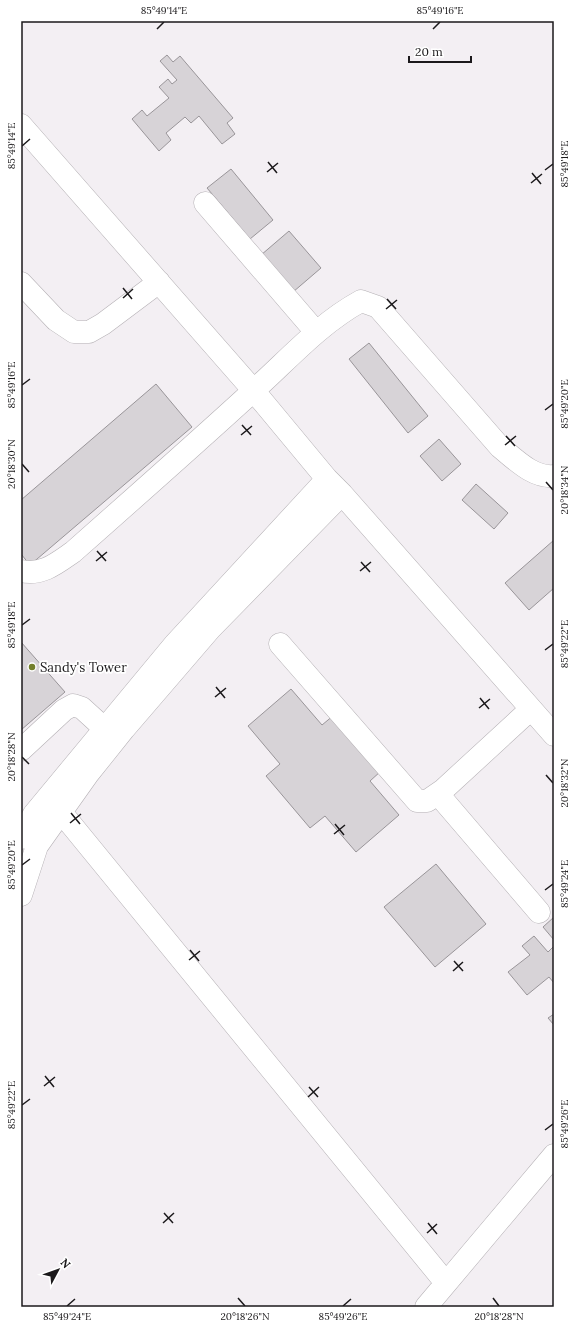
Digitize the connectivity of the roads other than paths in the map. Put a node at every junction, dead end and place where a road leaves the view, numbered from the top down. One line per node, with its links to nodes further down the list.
1 (21, 125): 3 (street)
2 (206, 203): 5 (street)
3 (159, 282): 4 (street); 6 (street)
4 (21, 283)
5 (316, 332): 6 (street); 7 (street)
6 (254, 391): 8 (street); 9 (street)
7 (554, 476)
8 (335, 486): 11 (street); 12 (street); 16 (street)
9 (21, 571)
10 (280, 644): 15 (street)
11 (532, 709): 13 (street); 15 (street)
12 (105, 729): 14 (street); 17 (street)
13 (554, 735)
14 (21, 750)
15 (438, 794): 19 (street)
16 (61, 812): 18 (street); 21 (street)
17 (21, 838)
18 (21, 895)
19 (539, 912)
20 (554, 1155): 21 (street)
21 (446, 1283): 22 (street)
22 (426, 1307)

